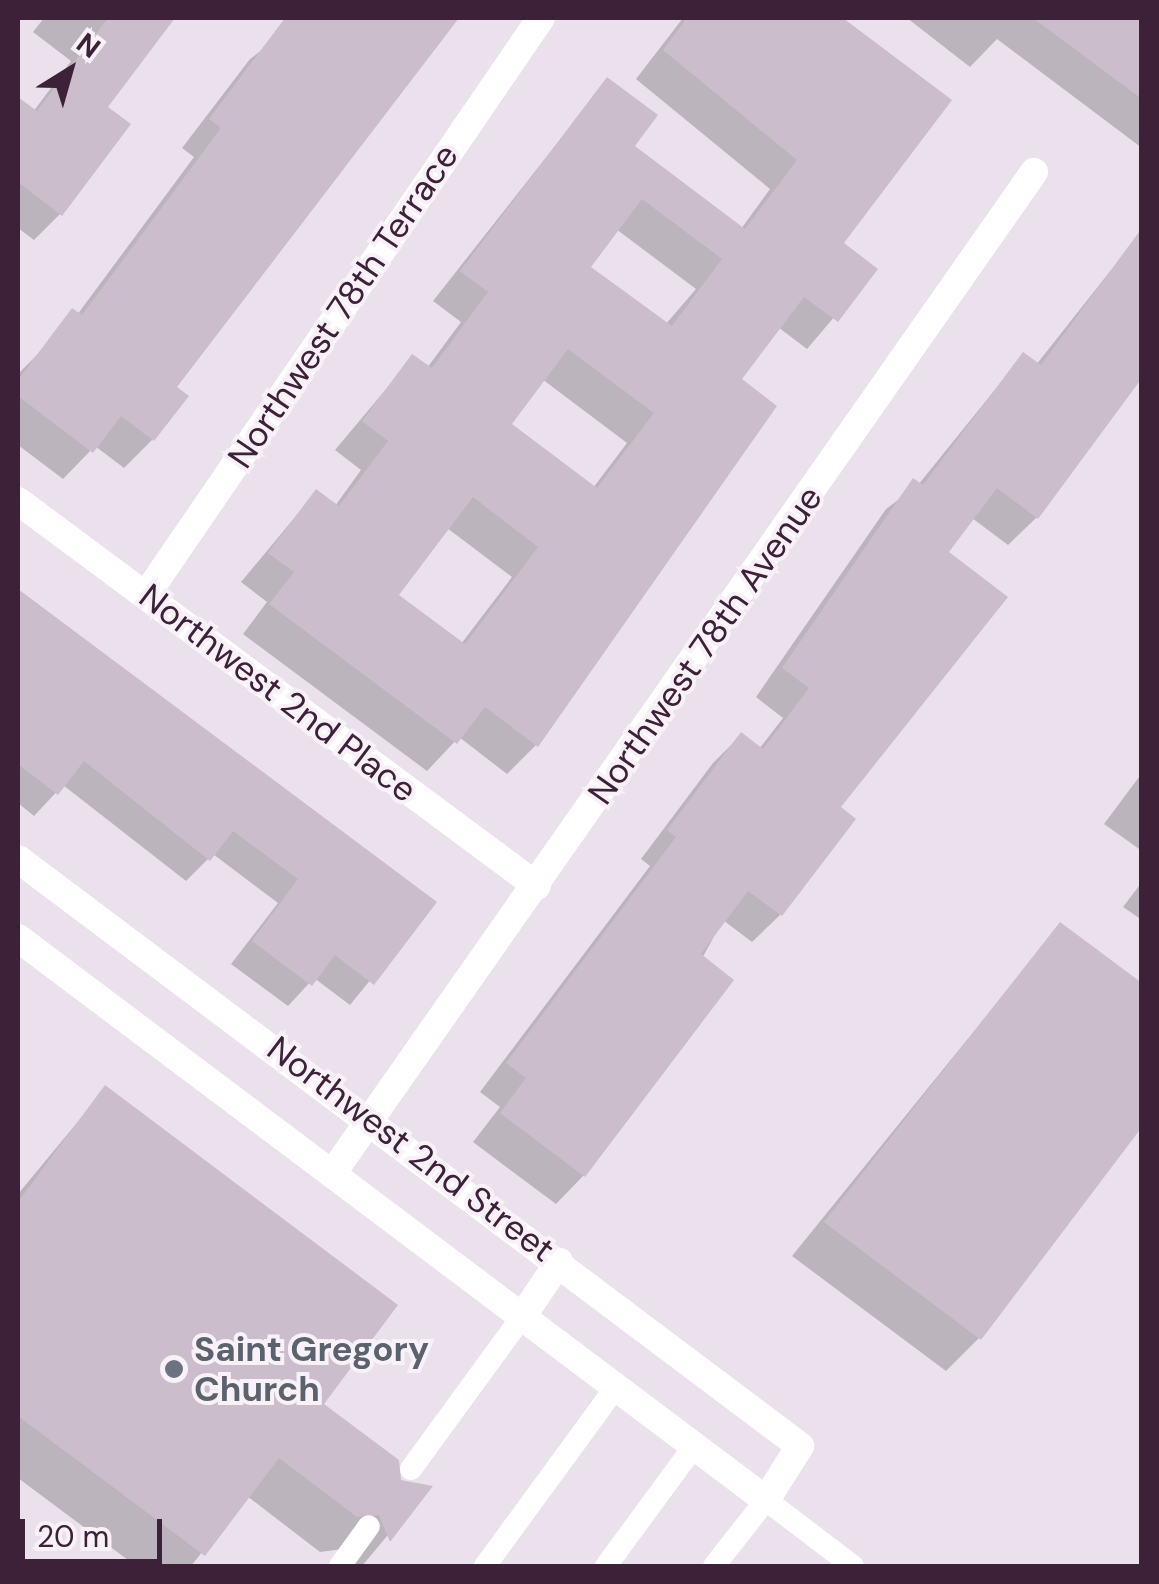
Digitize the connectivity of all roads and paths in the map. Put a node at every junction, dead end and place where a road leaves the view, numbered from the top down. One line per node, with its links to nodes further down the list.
1 (541, 18): 4 (street, Northwest 78th Terrace)
2 (1034, 172): 6 (street, Northwest 78th Avenue)
3 (18, 502): 4 (street, Northwest 2nd Place)
4 (146, 594): 6 (street, Northwest 2nd Place)
5 (18, 858): 8 (street, Northwest 2nd Street)
6 (536, 886): 8 (street, Northwest 78th Avenue)
7 (18, 938): 9 (street, Northwest 2nd Street)
8 (374, 1118): 9 (street, Northwest 78th Avenue); 10 (street, Northwest 2nd Street)
9 (334, 1171): 11 (street, Northwest 2nd Street)
10 (559, 1262): 11 (street); 15 (street, Northwest 2nd Street)
11 (524, 1314): 12 (street, Northwest 2nd Street); 14 (lane)
12 (616, 1387): 13 (street, Northwest 2nd Street); 18 (lane)
13 (694, 1446): 15 (street, Northwest 2nd Street); 19 (lane)
14 (411, 1469)
15 (766, 1500): 20 (lane); 21 (lane)
16 (369, 1526): 17 (lane)
17 (340, 1566)
18 (485, 1566)
19 (606, 1566)
20 (714, 1566)
21 (853, 1566)

